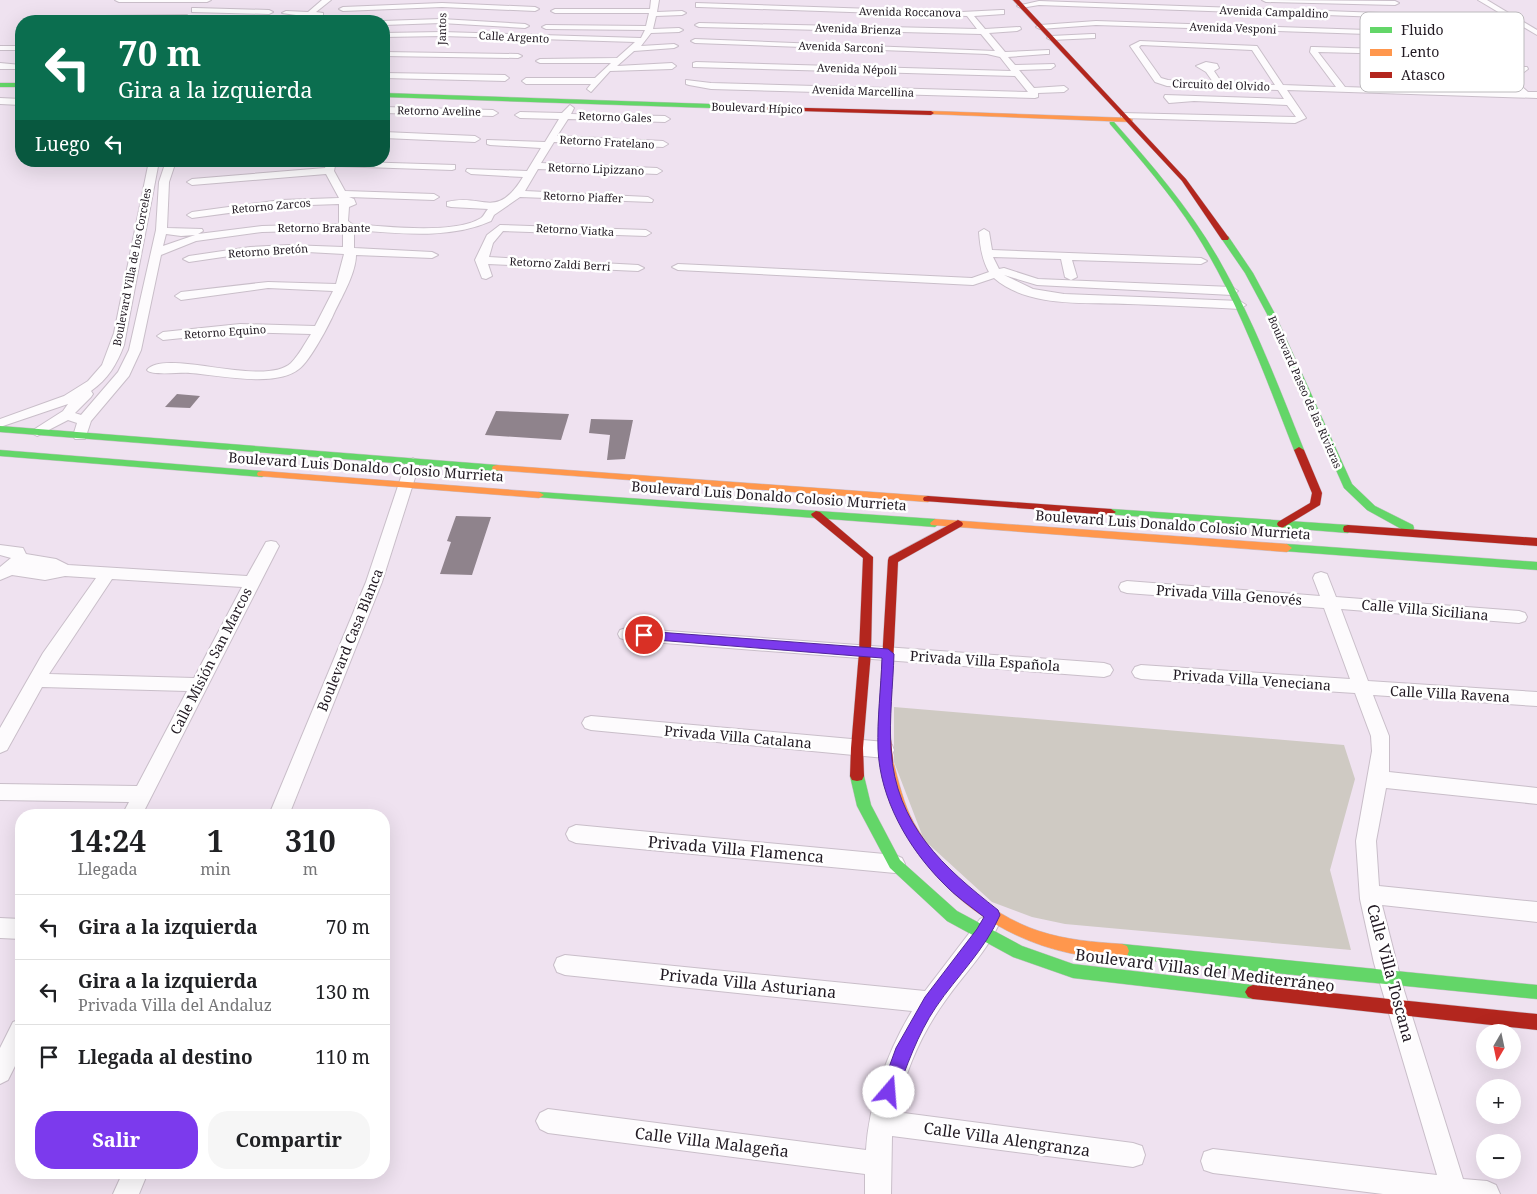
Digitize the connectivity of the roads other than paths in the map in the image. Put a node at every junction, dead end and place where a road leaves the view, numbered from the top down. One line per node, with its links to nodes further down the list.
1 (119, 0): 2 (street)
2 (207, 0): 18 (street)
3 (327, 0): 32 (street)
4 (337, 0): 33 (street)
5 (655, 0): 23 (street)
6 (1229, 0): 21 (street)
7 (1266, 0): 9 (street)
8 (1482, 0): 26 (street)
9 (1394, 1): 25 (street)
10 (1035, 2): 11 (street, Avenida Campaldino); 13 (street, Avenida Campaldino)
11 (1048, 2): 24 (street, Avenida Campaldino)
12 (444, 3): 16 (street); 17 (street); 37 (street, Jantos)
13 (1018, 3): 53 (street, Boulevard Paseo de las Rivieras)
14 (699, 5): 20 (street, Avenida Roccanova)
15 (1000, 6): 29 (street, Avenida Roccanova); 35 (street, Boulevard Paseo de las Rivieras)
16 (343, 9)
17 (535, 9)
18 (195, 10): 22 (street); 30 (street)
19 (555, 10): 23 (street)
20 (846, 11): 29 (street, Avenida Roccanova); 42 (street)
21 (1237, 11): 24 (street, Avenida Campaldino); 34 (street, Avenida Campaldino); 43 (street)
22 (269, 12)
23 (653, 12): 28 (street); 44 (street)
24 (1067, 12): 43 (street, Avenida Vesponi); 53 (street, Avenida Vesponi)
25 (1404, 12)
26 (1502, 12)
27 (286, 13): 31 (street)
28 (682, 14)
29 (968, 14): 46 (street)
30 (187, 15)
31 (296, 15)
32 (314, 15)
33 (320, 15)
34 (1360, 15)
35 (1015, 21): 46 (street, Avenida Brienza); 53 (street, Boulevard Paseo de las Rivieras)
36 (390, 22): 37 (street)
37 (441, 22): 40 (street); 49 (street, Jantos)
38 (699, 25): 42 (street, Avenida Brienza)
39 (1524, 25): 48 (street)
40 (524, 26)
41 (546, 27): 44 (street)
42 (844, 28): 46 (street, Avenida Brienza); 57 (street)
43 (1250, 28): 47 (street, Avenida Vesponi)
44 (649, 29): 45 (street); 52 (street)
45 (679, 30)
46 (983, 31): 62 (street)
47 (1360, 32)
48 (1537, 33)
49 (442, 34): 50 (street, Calle Argento); 52 (street, Calle Argento); 69 (street, Jantos)
50 (390, 35)
51 (1092, 36): 55 (street, Avenida Sarconi)
52 (643, 40): 60 (street)
53 (1039, 40): 55 (street, Boulevard Paseo de las Rivieras); 55 (street, Avenida Sarconi); 62 (street, Avenida Sarconi); 78 (street, Boulevard Paseo de las Rivieras)
54 (695, 41): 65 (street, Avenida Sarconi)
55 (1054, 42): 114 (street, Boulevard Paseo de las Rivieras)
56 (674, 46): 60 (street)
57 (842, 47): 65 (street, Avenida Sarconi); 66 (street, Avenida Sarconi)
58 (0, 48): 59 (street)
59 (15, 48)
60 (634, 49): 67 (street)
61 (1360, 50): 95 (street)
62 (1001, 52): 66 (street, Avenida Sarconi); 77 (street)
63 (390, 55): 69 (street)
64 (518, 56): 69 (street)
65 (798, 57): 70 (street, Avenida Népoli); 81 (street, Avenida Népoli)
66 (864, 59): 77 (street, Avenida Népoli); 81 (street, Avenida Népoli)
67 (620, 60): 68 (street); 75 (street)
68 (540, 61)
69 (435, 65): 79 (street); 80 (street); 87 (street)
70 (696, 65)
71 (0, 66): 72 (street)
72 (15, 66)
73 (672, 66): 75 (street)
74 (1050, 66): 77 (street, Avenida Népoli)
75 (608, 69): 85 (street)
76 (1209, 70): 90 (street)
77 (1016, 71): 100 (street)
78 (1066, 73)
79 (390, 75)
80 (505, 78)
81 (826, 79): 86 (street, Avenida Marcellina); 100 (street, Avenida Marcellina)
82 (0, 80): 83 (street)
83 (15, 81)
84 (526, 81): 85 (street)
85 (598, 81): 94 (street)
86 (689, 82)
87 (423, 83)
88 (0, 85): 89 (street)
89 (15, 85)
90 (1218, 85): 91 (street, Circuito del Olvido); 92 (street, Circuito del Olvido)
91 (1266, 87): 92 (street, Circuito del Olvido); 107 (street)
92 (1281, 87): 95 (street); 108 (street)
93 (1064, 88): 100 (street, Avenida Marcellina)
94 (591, 89)
95 (1342, 89): 97 (street)
96 (390, 90): 109 (street, Boulevard Hípico)
97 (1360, 90)
98 (1438, 92): 102 (street)
99 (1523, 92): 102 (street)
100 (1034, 93)
101 (390, 95): 109 (street, Boulevard Hípico)
102 (1526, 95): 103 (street)
103 (1537, 95)
104 (1190, 100): 107 (street)
105 (0, 102): 106 (street)
106 (15, 102)
107 (1276, 102): 108 (street); 116 (street)
108 (1290, 102): 116 (street)
109 (567, 105): 112 (street, Boulevard Hípico); 113 (street); 115 (street, Retorno Gales); 120 (street, Retorno Brabante)
110 (390, 110): 111 (street, Retorno Aveline)
111 (493, 113)
112 (1103, 114): 114 (street, Boulevard Hípico); 163 (street, Boulevard Paseo de las Rivieras)
113 (520, 115)
114 (1127, 117): 116 (street); 185 (street, Boulevard Paseo de las Rivieras)
115 (665, 119)
116 (1287, 120)
117 (390, 135): 118 (street)
118 (475, 139)
119 (490, 142): 120 (street, Retorno Fratelano)
120 (549, 142): 121 (street, Retorno Fratelano); 128 (street, Retorno Brabante)
121 (663, 144)
122 (390, 165): 123 (street)
123 (452, 166)
124 (153, 167): 133 (street, Boulevard Villa de los Corceles)
125 (169, 167): 131 (street, Boulevard Villa de los Corceles)
126 (314, 167): 132 (street)
127 (331, 167): 136 (street)
128 (532, 170): 129 (street, Retorno Lipizzano); 130 (street, Retorno Lipizzano); 134 (street, Retorno Brabante)
129 (470, 171)
130 (657, 172)
131 (164, 182): 133 (street); 145 (street, Boulevard Villa de los Corceles)
132 (192, 182)
133 (149, 184): 156 (street, Boulevard Villa de los Corceles)
134 (518, 194): 137 (street, Retorno Piaffer); 139 (street, Retorno Brabante)
135 (434, 197): 136 (street, Retorno Zarcos)
136 (345, 199): 140 (street, Retorno Zarcos); 142 (street)
137 (648, 200)
138 (451, 204): 139 (street)
139 (501, 207): 141 (street, Retorno Brabante)
140 (192, 215)
141 (481, 218): 142 (street, Retorno Brabante); 143 (street, Retorno Brabante); 144 (street)
142 (349, 224): 143 (street, Retorno Brabante); 145 (street, Retorno Brabante); 148 (street); 152 (street, Retorno Brabante)
143 (367, 228): 148 (street)
144 (499, 229): 147 (street, Retorno Viatka); 154 (street)
145 (160, 230): 152 (street, Boulevard Villa de los Corceles)
146 (984, 232): 149 (street)
147 (646, 233)
148 (352, 252): 150 (street, Retorno Bretón); 153 (street, Retorno Bretón); 162 (street)
149 (987, 253): 151 (street); 159 (street)
150 (432, 256)
151 (1066, 256): 155 (street); 161 (street)
152 (155, 258): 156 (street); 168 (street, Boulevard Villa de los Corceles)
153 (189, 259)
154 (481, 260): 158 (street, Retorno Zaldi Berri); 160 (street)
155 (1200, 261)
156 (133, 264): 169 (street, Boulevard Villa de los Corceles)
157 (678, 267): 159 (street)
158 (638, 268)
159 (996, 273): 163 (street); 165 (street)
160 (486, 276)
161 (1071, 277)
162 (340, 288): 164 (street); 166 (street)
163 (1232, 291): 165 (street, Boulevard Paseo de las Rivieras)
164 (181, 296)
165 (1240, 305): 184 (street, Boulevard Paseo de las Rivieras)
166 (317, 330): 167 (street, Retorno Equino); 170 (street)
167 (163, 336)
168 (129, 365): 169 (street); 173 (street, Boulevard Villa de los Corceles)
169 (108, 366): 171 (street, Boulevard Villa de los Corceles)
170 (153, 370)
171 (92, 385): 172 (street); 174 (street, Boulevard Villa de los Corceles)
172 (68, 414): 173 (street); 176 (street)
173 (84, 420): 177 (street, Boulevard Villa de los Corceles)
174 (0, 423)
175 (0, 429): 176 (street, Boulevard Luis Donaldo Colosio Murrieta)
176 (37, 432): 177 (street, Boulevard Luis Donaldo Colosio Murrieta)
177 (80, 436): 179 (street, Boulevard Luis Donaldo Colosio Murrieta)
178 (4, 455): 180 (street, Boulevard Luis Donaldo Colosio Murrieta)
179 (414, 462): 180 (street, Boulevard Casa Blanca); 182 (street, Boulevard Luis Donaldo Colosio Murrieta)
180 (405, 486): 181 (street, Boulevard Luis Donaldo Colosio Murrieta); 220 (street, Boulevard Casa Blanca)
181 (816, 514): 183 (street, Boulevard Luis Donaldo Colosio Murrieta); 190 (street)
182 (1131, 514): 184 (street, Boulevard Luis Donaldo Colosio Murrieta); 186 (street)
183 (958, 524): 186 (street, Boulevard Luis Donaldo Colosio Murrieta); 190 (street)
184 (1282, 524): 185 (street, Boulevard Luis Donaldo Colosio Murrieta)
185 (1421, 533): 187 (street, Boulevard Luis Donaldo Colosio Murrieta)
186 (1135, 537): 191 (street, Boulevard Luis Donaldo Colosio Murrieta)
187 (1537, 542)
188 (271, 546): 196 (street)
189 (0, 550): 192 (street, Calle Misión San Marcos)
190 (881, 560): 198 (street, Boulevard Villas del Mediterráneo); 199 (street, Boulevard Villas del Mediterráneo)
191 (1537, 566)
192 (6, 570): 193 (street, Calle Misión San Marcos)
193 (65, 570): 194 (street, Calle Misión San Marcos)
194 (108, 572): 196 (street, Calle Misión San Marcos); 207 (street)
195 (1321, 578): 200 (street, Calle Villa Toscana)
196 (252, 582): 208 (street, Calle Misión San Marcos)
197 (1127, 587): 200 (street, Privada Villa Genovés)
198 (868, 597): 199 (street); 203 (street, Boulevard Villas del Mediterráneo)
199 (890, 599): 204 (street, Boulevard Villas del Mediterráneo)
200 (1331, 602): 201 (street, Calle Villa Siciliana); 209 (street, Calle Villa Toscana)
201 (1519, 618)
202 (626, 634): 203 (street, Privada Villa Española)
203 (865, 652): 204 (street, Privada Villa Española); 213 (street, Boulevard Villas del Mediterráneo)
204 (888, 654): 205 (street, Privada Villa Española); 214 (street, Boulevard Villas del Mediterráneo)
205 (1104, 670)
206 (1141, 672): 209 (street, Privada Villa Veneciana)
207 (36, 680): 208 (street); 212 (street)
208 (198, 685): 217 (street, Calle Misión San Marcos)
209 (1364, 689): 210 (street, Calle Villa Ravena); 215 (street, Calle Villa Toscana)
210 (1537, 699)
211 (591, 723): 213 (street, Privada Villa Catalana)
212 (0, 745)
213 (857, 748): 214 (street, Privada Villa Catalana); 222 (street, Boulevard Villas del Mediterráneo)
214 (885, 750): 225 (street, Boulevard Villas del Mediterráneo)
215 (1378, 779): 218 (street); 223 (street, Calle Villa Toscana)
216 (0, 792): 217 (street)
217 (142, 794): 219 (street, Calle Misión San Marcos)
218 (1537, 796)
219 (135, 809)
220 (281, 809)
221 (576, 834): 222 (street, Privada Villa Flamenca)
222 (895, 864): 225 (street, Boulevard Villas del Mediterráneo)
223 (1370, 894): 224 (street); 229 (street, Calle Villa Toscana)
224 (1537, 912)
225 (988, 924): 229 (street, Boulevard Villas del Mediterráneo); 231 (street); 232 (street, Boulevard Villas del Mediterráneo)
226 (0, 928): 227 (street)
227 (15, 929)
228 (566, 965): 231 (street, Privada Villa Asturiana)
229 (1389, 978): 230 (street, Boulevard Villas del Mediterráneo); 232 (street, Calle Villa Toscana)
230 (1537, 992)
231 (930, 1002): 237 (street)
232 (1399, 1009): 233 (street, Boulevard Villas del Mediterráneo); 242 (street, Calle Villa Toscana)
233 (1537, 1022)
234 (15, 1042): 235 (street)
235 (0, 1072)
236 (548, 1121): 240 (street, Calle Villa Malageña)
237 (880, 1122): 238 (street, Calle Villa Alengranza); 240 (street)
238 (1133, 1155)
239 (1214, 1161): 242 (street)
240 (876, 1163): 244 (street)
241 (133, 1179): 243 (street)
242 (1455, 1192): 245 (street)
243 (126, 1194)
244 (878, 1194)
245 (1487, 1194)

